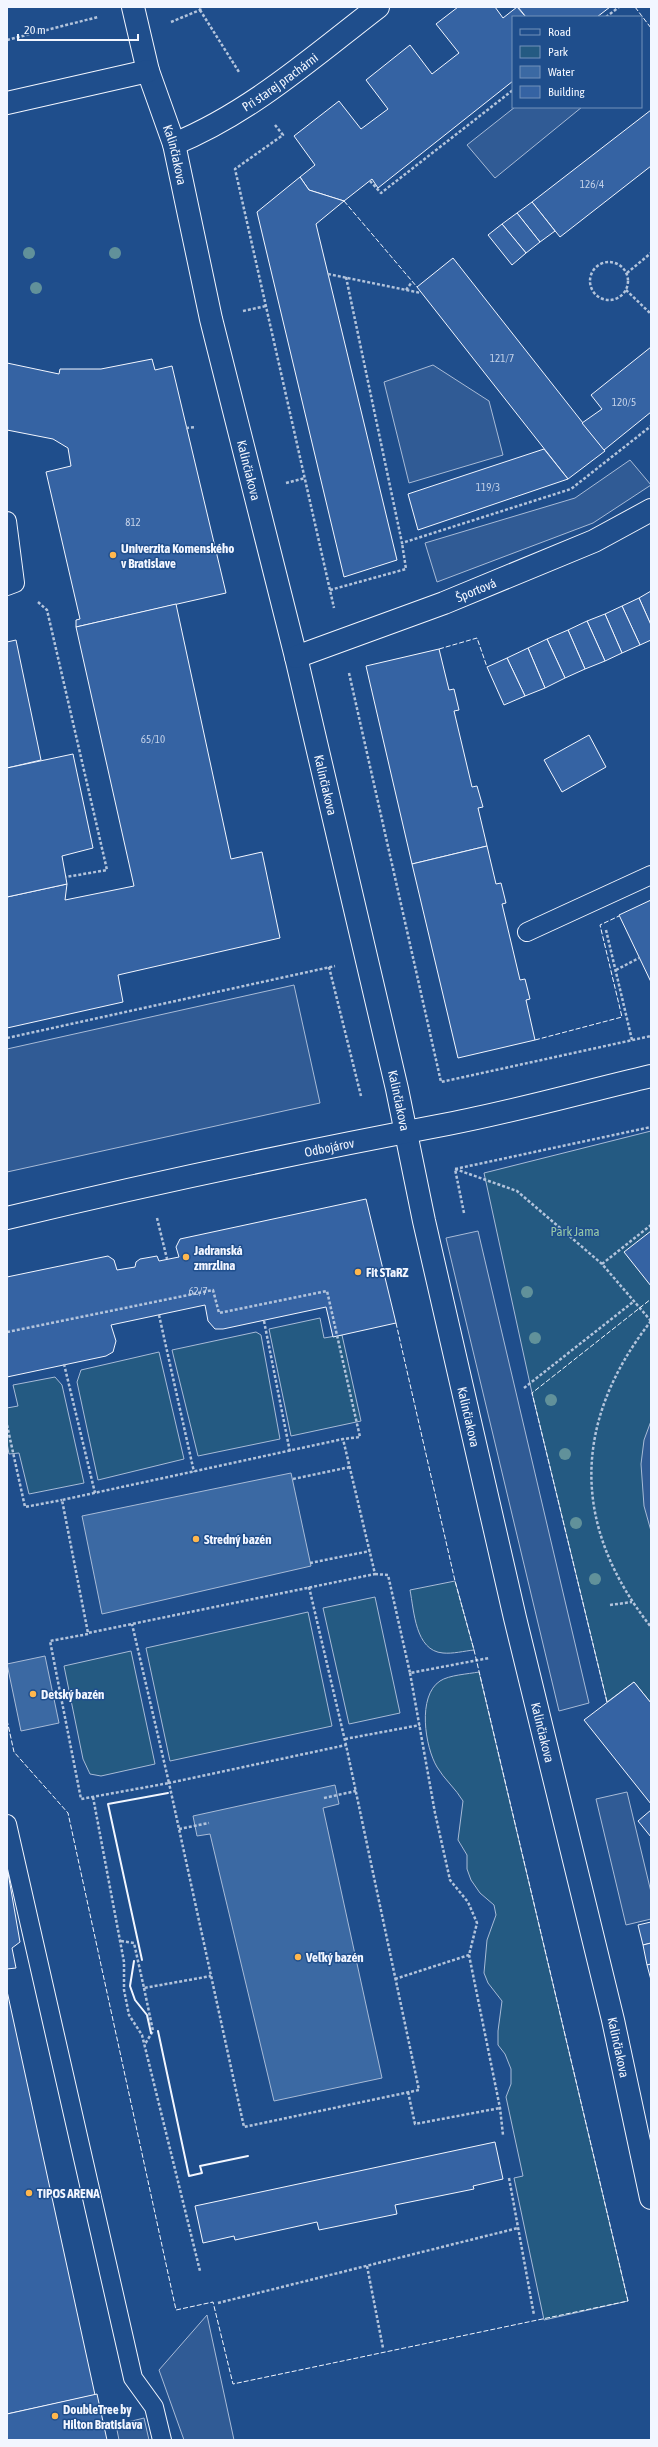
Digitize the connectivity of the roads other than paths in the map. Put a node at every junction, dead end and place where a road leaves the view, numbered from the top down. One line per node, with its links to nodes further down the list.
1 (133, 7): 3 (street, Kalinčiakova)
2 (378, 7): 5 (street, Pri starej prachárni)
3 (148, 71): 4 (street); 5 (street, Kalinčiakova)
4 (7, 103)
5 (174, 144): 9 (street, Kalinčiakova)
6 (651, 510): 9 (street, Športová)
7 (7, 521): 8 (lane)
8 (11, 584)
9 (296, 657): 13 (street, Kalinčiakova)
10 (651, 875): 11 (lane)
11 (527, 932)
12 (651, 1076): 13 (street, Odbojárov)
13 (404, 1131): 14 (street, Odbojárov); 16 (street, Kalinčiakova)
14 (7, 1218)
15 (7, 1824): 17 (lane)
16 (651, 2198)
17 (162, 2440)

